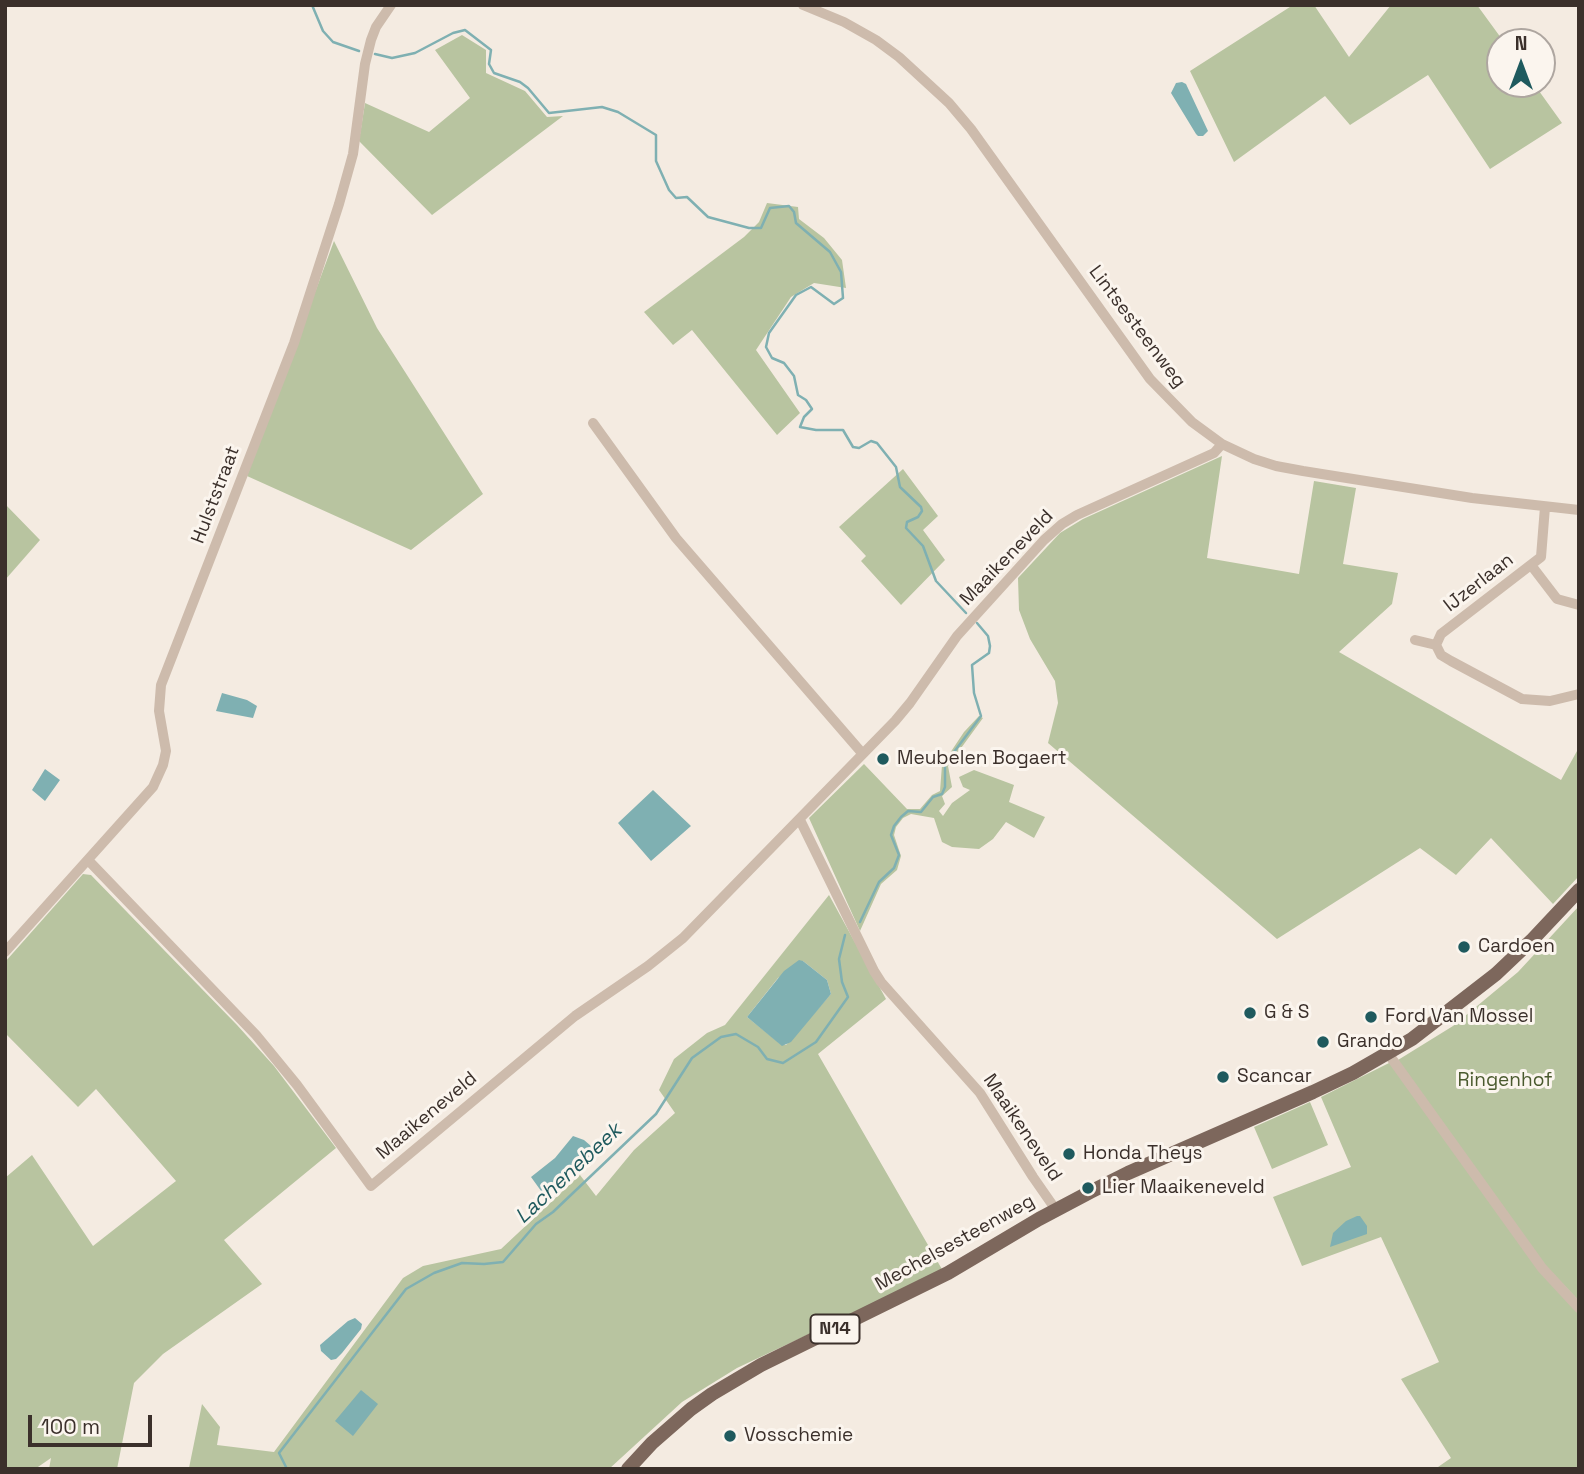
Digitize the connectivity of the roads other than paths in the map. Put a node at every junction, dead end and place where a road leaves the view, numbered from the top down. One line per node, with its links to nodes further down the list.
1 (391, 5): 14 (street, Hulststraat)
2 (803, 5): 4 (street, Lintsesteenweg)
3 (593, 423): 12 (street)
4 (1222, 444): 5 (street, Lintsesteenweg); 12 (street, Maaikeneveld)
5 (1545, 507): 6 (street, Lintsesteenweg); 7 (street, IJzerlaan)
6 (1579, 510)
7 (1531, 565): 8 (street); 10 (street, IJzerlaan)
8 (1579, 605)
9 (1415, 640): 10 (street)
10 (1437, 645): 11 (street)
11 (1579, 694)
12 (862, 753): 13 (street, Maaikeneveld)
13 (800, 820): 14 (street, Maaikeneveld); 18 (street, Maaikeneveld)
14 (88, 860): 16 (street, Hulststraat)
15 (1579, 890): 17 (main road, Mechelsesteenweg / N14)
16 (5, 953)
17 (1387, 1052): 18 (main road, Mechelsesteenweg / N14); 19 (street)
18 (1056, 1210): 20 (main road, Mechelsesteenweg / N14); 21 (main road, Mechelsesteenweg / N14)
19 (1579, 1308)
20 (628, 1469)
21 (638, 1469)

